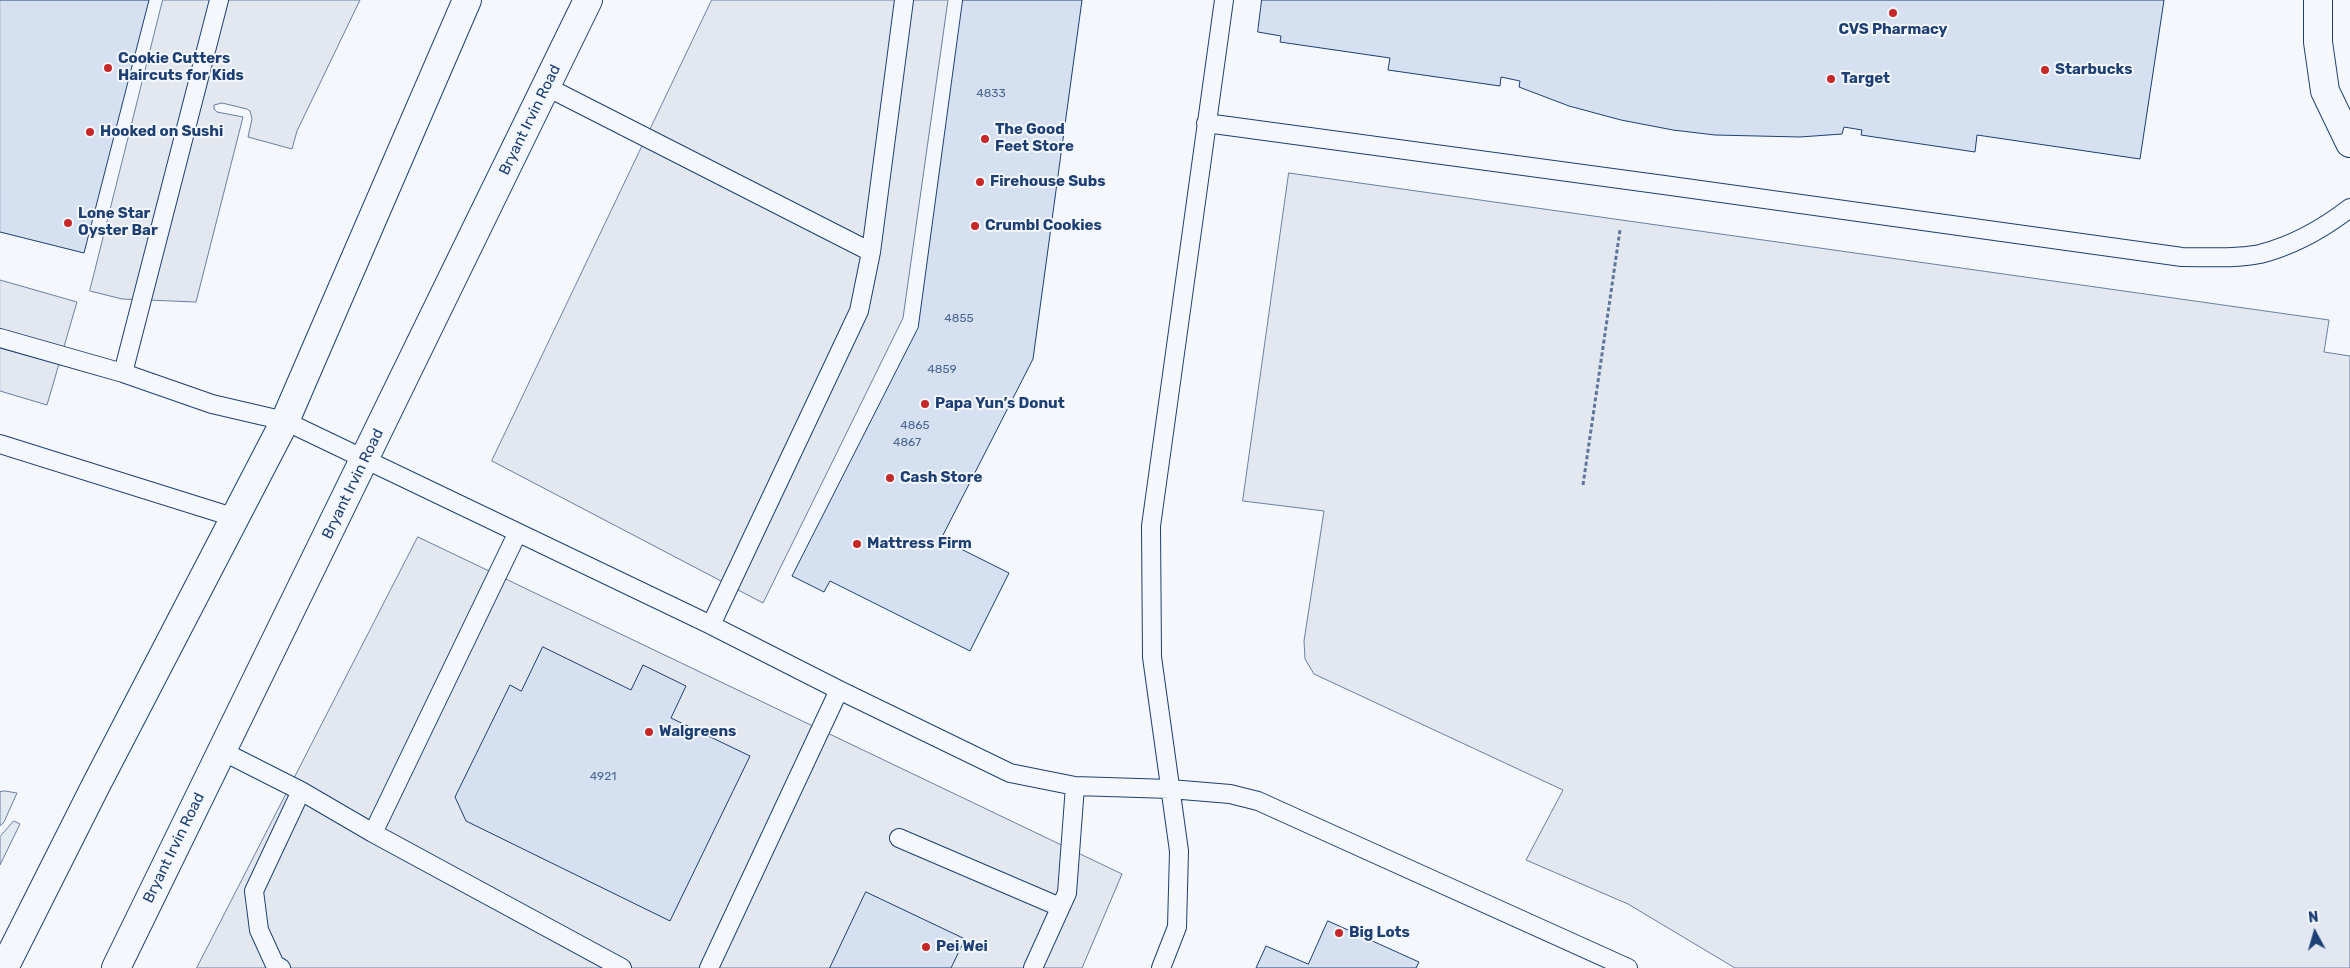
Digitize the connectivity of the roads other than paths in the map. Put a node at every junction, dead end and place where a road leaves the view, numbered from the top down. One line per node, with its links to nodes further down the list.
1 (219, 0): 13 (lane)
2 (467, 0): 14 (main road)
3 (588, 0): 7 (main road, Bryant Irvin Road)
4 (904, 0): 11 (lane)
5 (1224, 0): 8 (lane)
6 (2318, 0): 9 (main road)
7 (547, 87): 11 (lane); 16 (main road, Bryant Irvin Road)
8 (1206, 123): 10 (lane); 23 (lane)
9 (2350, 143)
10 (2350, 208)
11 (871, 252): 19 (lane)
12 (0, 338): 13 (lane)
13 (123, 373): 14 (lane)
14 (285, 421): 16 (lane); 17 (main road)
15 (0, 444): 17 (lane)
16 (365, 458): 18 (lane); 21 (main road, Bryant Irvin Road)
17 (236, 518): 29 (main road)
18 (517, 534): 19 (lane); 25 (lane)
19 (711, 625): 20 (lane)
20 (839, 690): 22 (lane); 32 (lane)
21 (222, 751): 24 (lane); 30 (main road, Bryant Irvin Road)
22 (1075, 786): 23 (lane); 27 (lane)
23 (1170, 789): 34 (lane); 35 (lane)
24 (301, 791): 25 (lane); 31 (lane)
25 (374, 833): 28 (lane)
26 (899, 838): 27 (lane)
27 (1060, 908): 33 (lane)
28 (612, 966)
29 (4, 968)
30 (116, 968)
31 (281, 968)
32 (709, 968)
33 (1033, 968)
34 (1161, 968)
35 (1628, 968)

